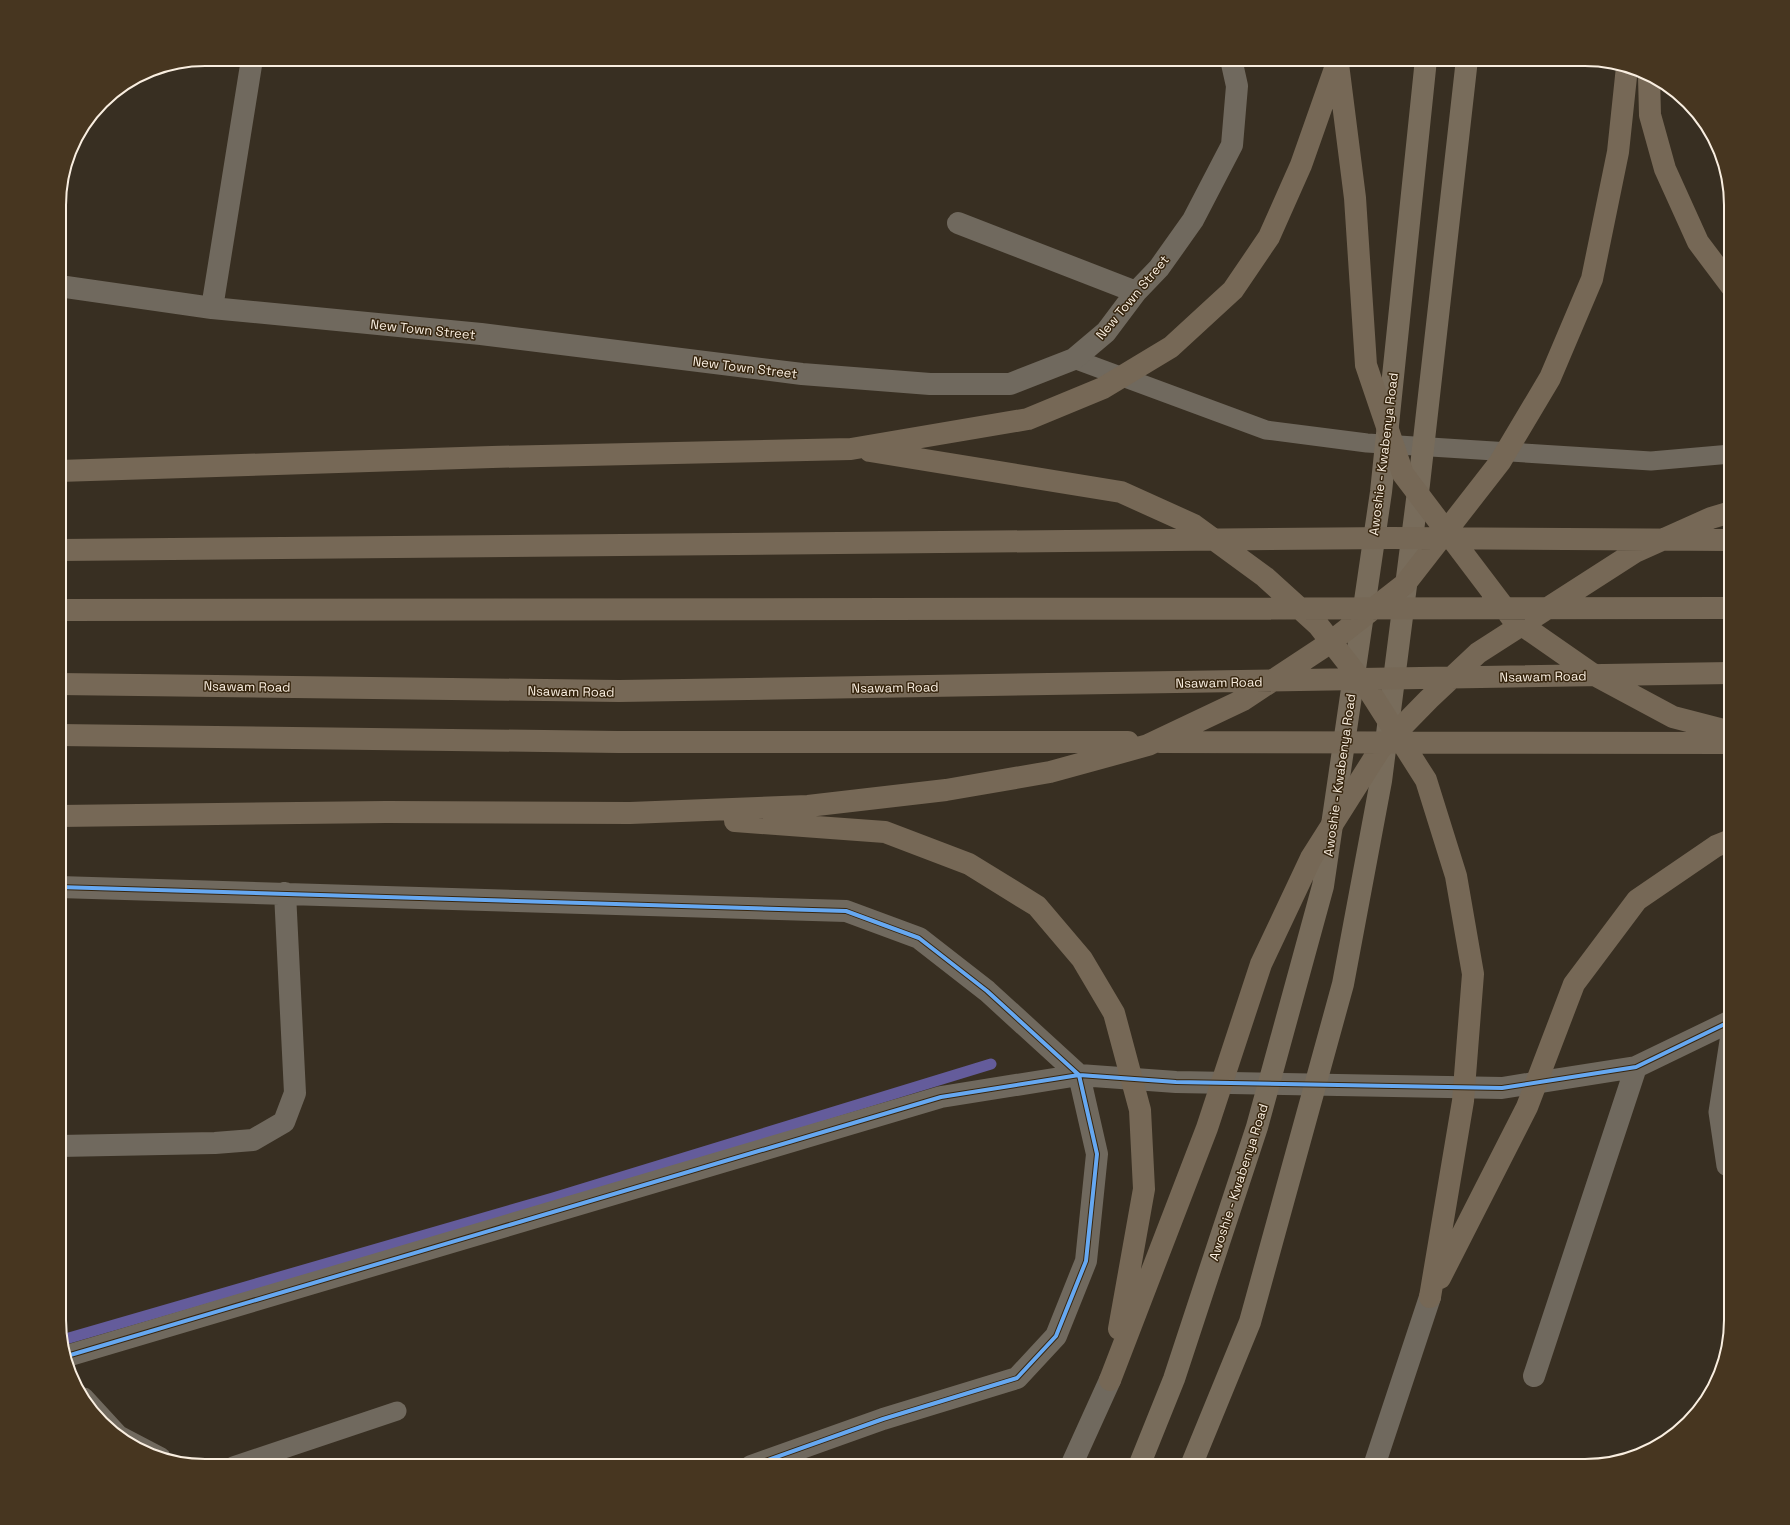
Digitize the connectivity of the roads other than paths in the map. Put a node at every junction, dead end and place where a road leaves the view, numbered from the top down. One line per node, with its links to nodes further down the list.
1 (251, 66): 13 (street)
2 (1233, 66): 12 (street, New Town Street)
3 (1336, 66): 15 (highway)
4 (1339, 66): 25 (highway)
5 (1425, 66): 47 (main road, Awoshie - Kwabenya Road)
6 (1466, 66): 48 (main road)
7 (1626, 73): 28 (highway)
8 (1650, 83): 10 (highway)
9 (958, 223): 12 (street)
10 (1724, 277)
11 (66, 287): 13 (street, New Town Street)
12 (1136, 292): 14 (street, New Town Street)
13 (212, 308): 14 (street, New Town Street)
14 (1074, 359): 16 (lane)
15 (851, 449): 17 (highway); 39 (highway)
16 (1724, 455)
17 (66, 471)
18 (1724, 514): 42 (highway)
19 (1724, 540): 20 (highway)
20 (66, 550)
21 (1724, 608): 22 (highway)
22 (66, 610)
23 (1724, 674): 24 (highway, Nsawam Road)
24 (66, 684)
25 (1724, 730)
26 (66, 735): 27 (highway)
27 (1724, 743)
28 (630, 813): 29 (highway); 42 (highway)
29 (66, 816)
30 (1724, 843): 39 (highway)
31 (66, 888): 32 (street)
32 (285, 893): 36 (street); 37 (street)
33 (1724, 1024): 34 (street)
34 (1636, 1067): 36 (street); 41 (street)
35 (1724, 1073): 38 (lane)
36 (1079, 1075): 40 (street); 45 (street)
37 (66, 1146)
38 (1724, 1152)
39 (1430, 1297): 49 (street)
40 (71, 1355)
41 (1534, 1376)
42 (1110, 1380): 46 (street)
43 (397, 1411): 44 (lane)
44 (254, 1459)
45 (771, 1459)
46 (1074, 1459)
47 (1142, 1459)
48 (1193, 1459)
49 (1376, 1459)

